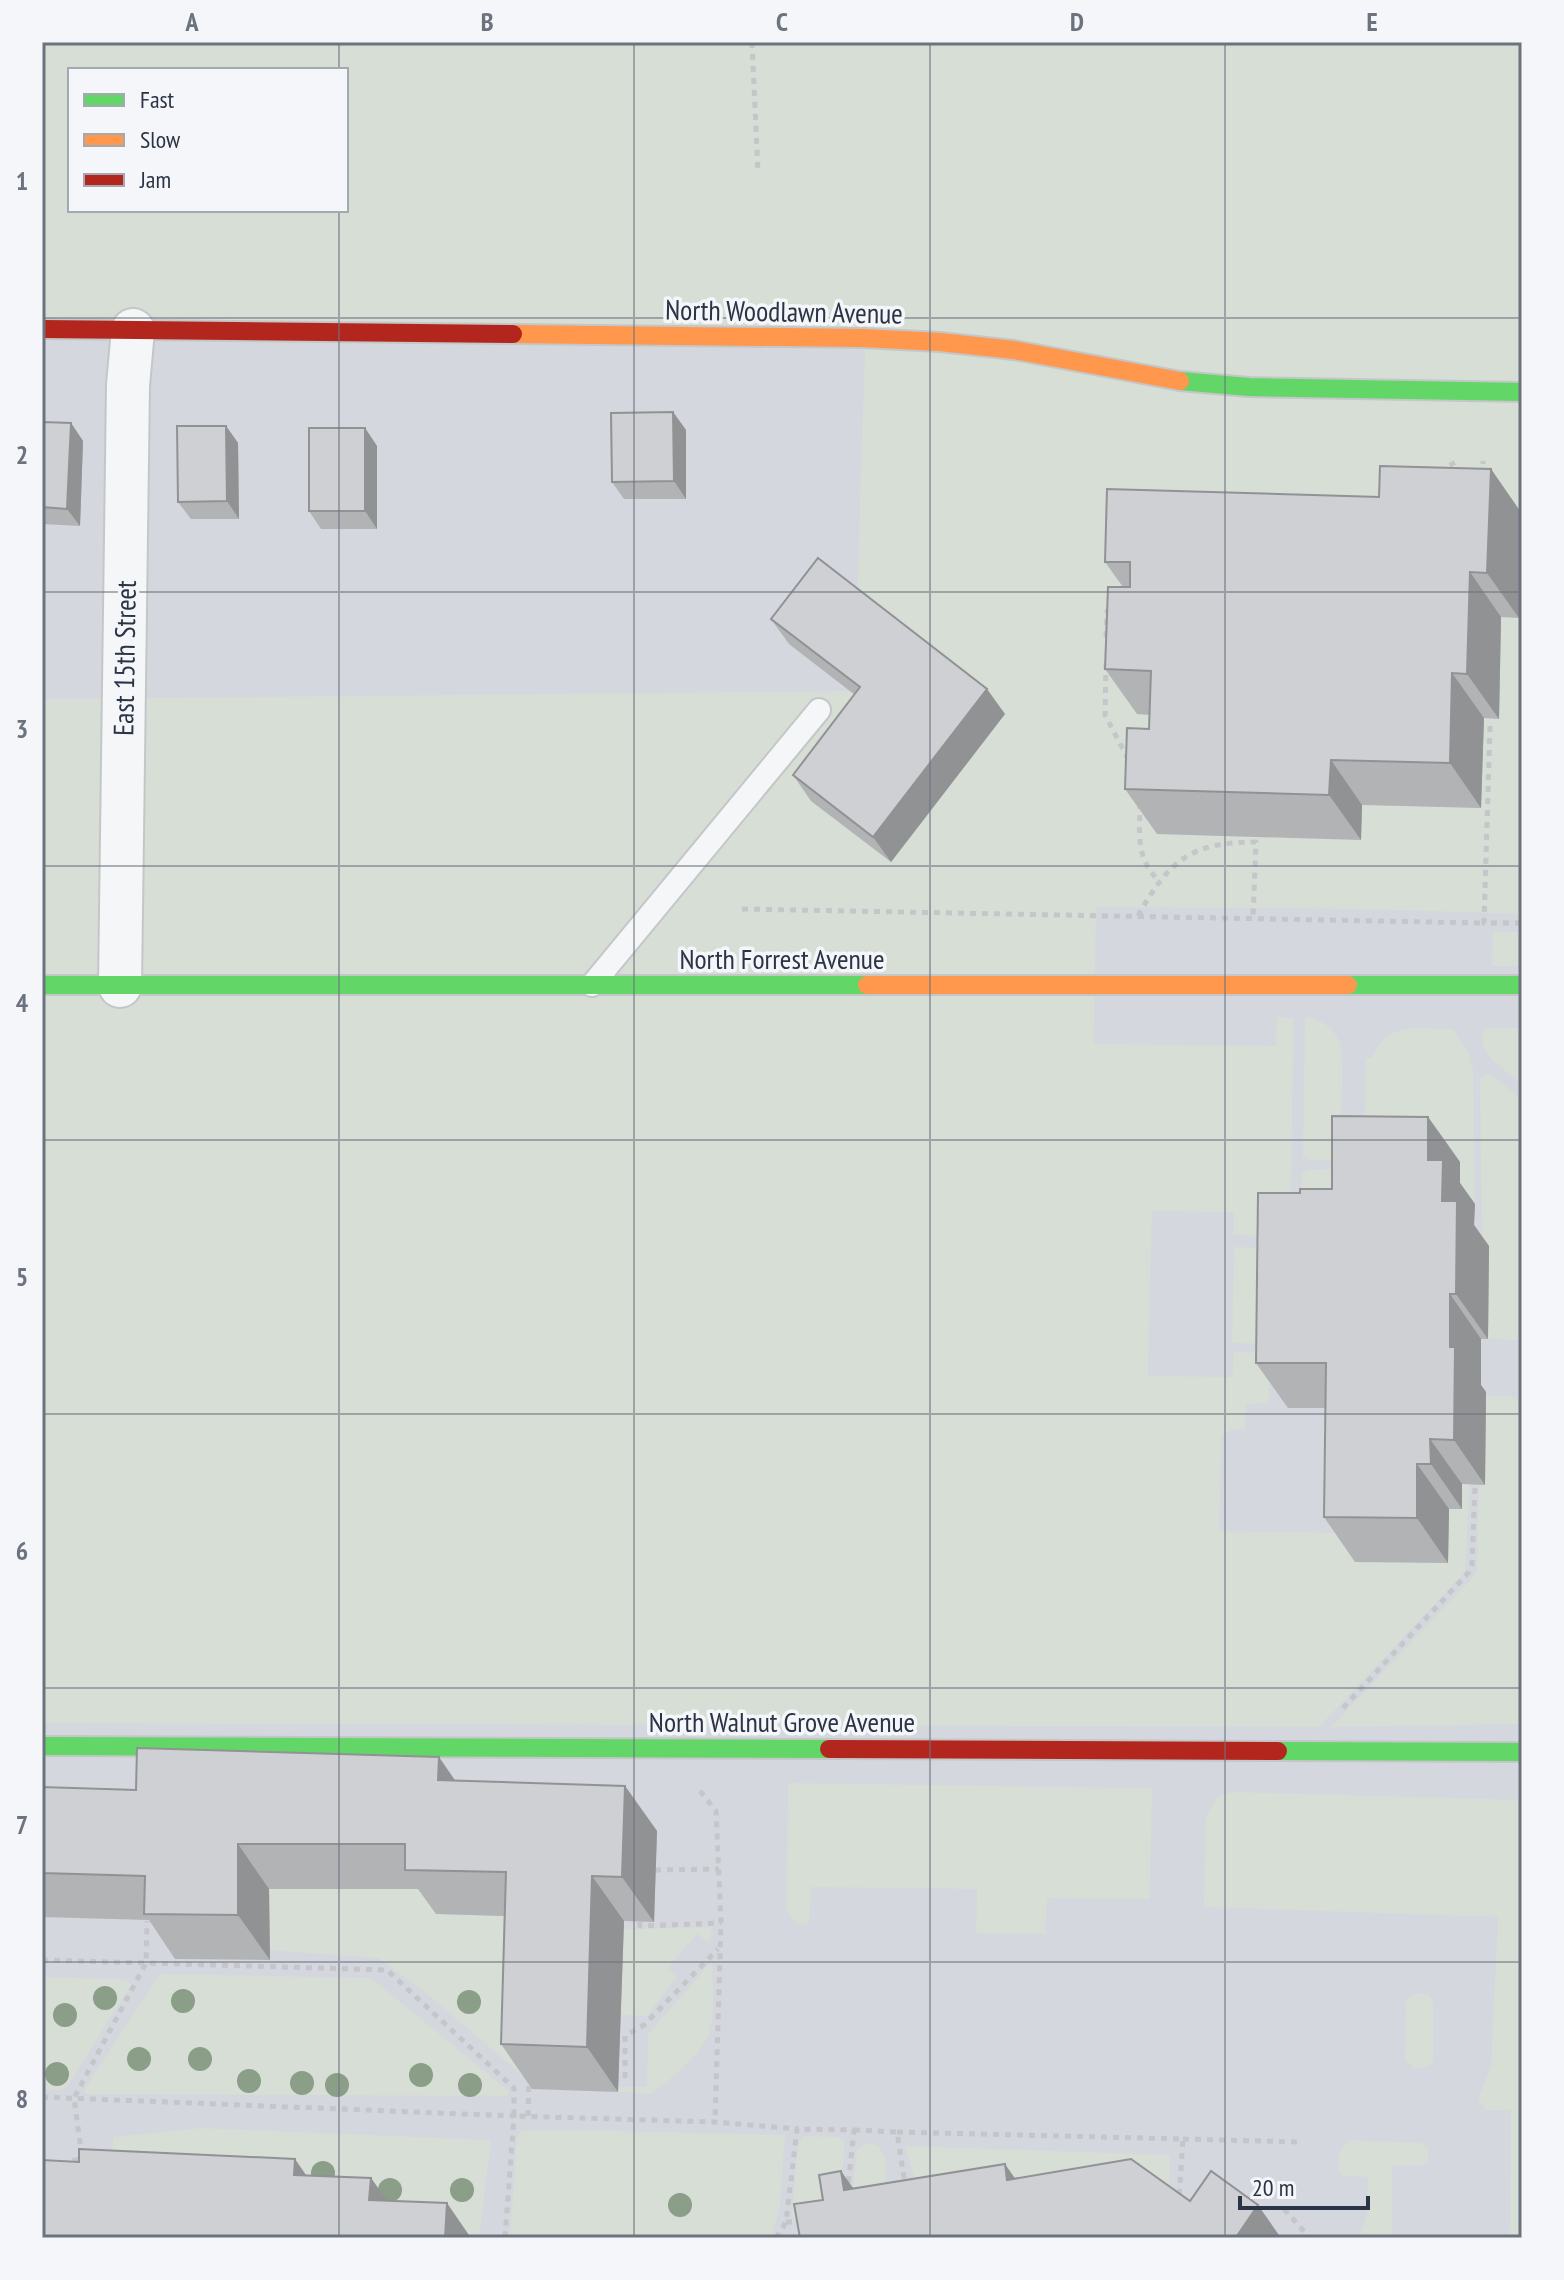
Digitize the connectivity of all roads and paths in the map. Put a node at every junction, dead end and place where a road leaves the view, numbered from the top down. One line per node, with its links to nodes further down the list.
1 (752, 42): 2 (path)
2 (758, 173)
3 (42, 329): 4 (street, North Woodlawn Avenue)
4 (133, 330): 5 (street, North Woodlawn Avenue); 25 (street, East 15th Street)
5 (1522, 392)
6 (1483, 461): 9 (path)
7 (1456, 462): 8 (path)
8 (1432, 474)
9 (1482, 490)
10 (1120, 611): 11 (path)
11 (1106, 640)
12 (1106, 655): 15 (path)
13 (819, 710): 26 (lane)
14 (1490, 726): 21 (path)
15 (1132, 768)
16 (1140, 796): 17 (path)
17 (1158, 880): 19 (path); 20 (path)
18 (742, 909): 19 (path)
19 (1138, 916): 20 (path)
20 (1253, 918): 21 (path)
21 (1484, 923): 22 (path)
22 (1522, 923)
23 (42, 985): 25 (street, North Forrest Avenue)
24 (1522, 985): 26 (street, North Forrest Avenue)
25 (120, 986): 26 (street, North Forrest Avenue)
26 (591, 986)
27 (1475, 1484): 28 (path)
28 (1333, 1718)
29 (42, 1746): 30 (street, North Walnut Grove Avenue)
30 (1522, 1752)
31 (696, 1787): 32 (path)
32 (719, 1869): 33 (path); 36 (path)
33 (655, 1870)
34 (147, 1921): 39 (path)
35 (640, 1922): 36 (path)
36 (721, 1923): 37 (path)
37 (719, 1948): 41 (path); 46 (path)
38 (42, 1960): 39 (path)
39 (146, 1963): 43 (path); 44 (path)
40 (529, 2073): 45 (path)
41 (625, 2078)
42 (42, 2097): 43 (path)
43 (74, 2098): 44 (path); 52 (path)
44 (514, 2116): 45 (path); 61 (path)
45 (528, 2116): 46 (path)
46 (715, 2122): 47 (path)
47 (797, 2129): 48 (path); 59 (path)
48 (854, 2130): 49 (path); 55 (path)
49 (897, 2132): 50 (path); 56 (path)
50 (1183, 2139): 51 (path); 57 (path)
51 (1299, 2142)
52 (82, 2158): 53 (path); 54 (path)
53 (56, 2166)
54 (80, 2172)
55 (847, 2192)
56 (906, 2192)
57 (1175, 2203)
58 (1284, 2209): 63 (path)
59 (786, 2222): 60 (path); 62 (path)
60 (815, 2222)
61 (505, 2238)
62 (776, 2238)
63 (1310, 2238)

